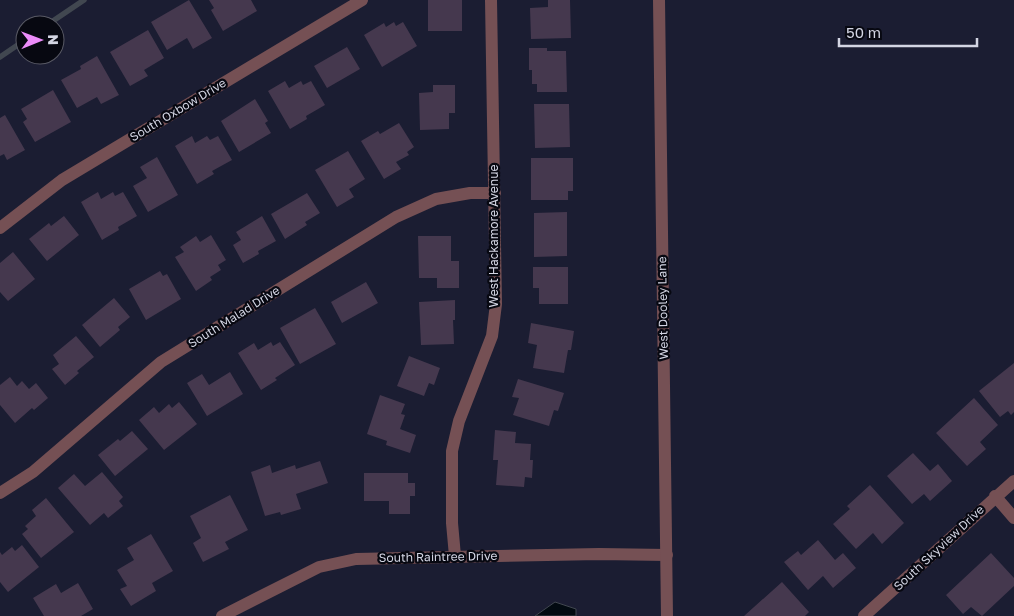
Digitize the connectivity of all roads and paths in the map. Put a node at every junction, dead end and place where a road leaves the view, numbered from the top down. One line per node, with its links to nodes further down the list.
1 (362, 0): 5 (street, South Oxbow Drive)
2 (491, 0): 4 (street, West Hackamore Avenue)
3 (659, 0): 10 (street, West Dooley Lane)
4 (495, 193): 7 (street, South Malad Drive); 11 (street, West Hackamore Avenue)
5 (0, 228)
6 (1014, 480): 8 (street, South Skyview Drive)
7 (0, 493)
8 (995, 496): 9 (street); 14 (street, South Skyview Drive)
9 (1014, 518)
10 (667, 555): 11 (street, South Raintree Drive); 13 (street, West Dooley Lane)
11 (455, 556): 12 (street, South Raintree Drive)
12 (222, 616)
13 (667, 616)
14 (864, 616)

